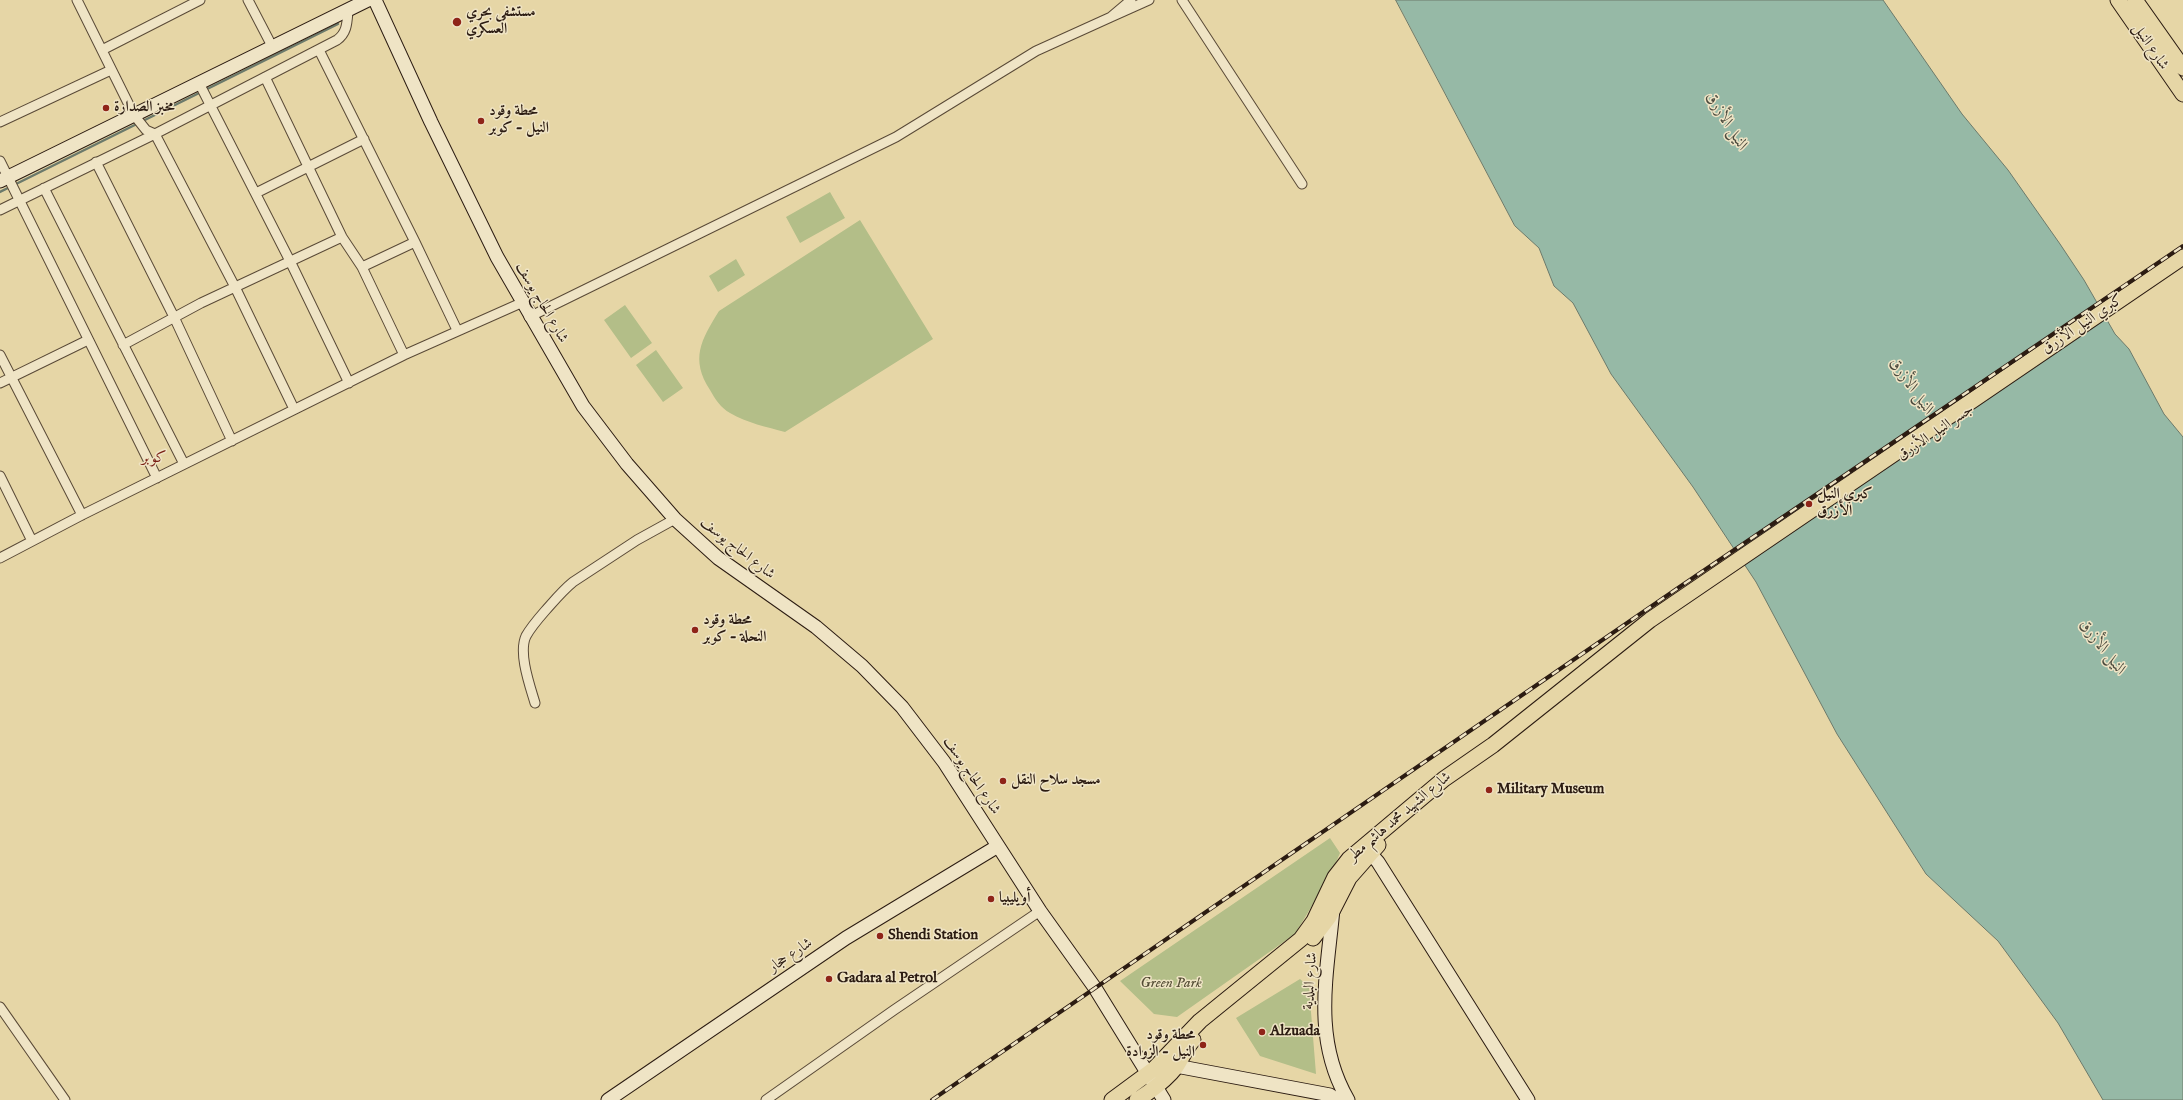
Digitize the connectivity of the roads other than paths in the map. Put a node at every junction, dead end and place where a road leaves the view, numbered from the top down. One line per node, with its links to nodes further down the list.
1 (76, 0): 14 (street)
2 (200, 0): 14 (street)
3 (248, 0): 13 (street)
4 (368, 0): 11 (main road)
5 (375, 0): 42 (main road, شارع الحاج يوسف)
6 (1131, 0): 12 (street)
7 (1149, 0): 12 (street)
8 (1182, 0): 30 (street)
9 (2118, 0): 20 (main road, شارع النيل)
10 (2135, 0): 16 (main road, شارع النيل)
11 (348, 11): 13 (main road); 15 (street)
12 (1111, 17): 43 (street)
13 (273, 48): 19 (main road)
14 (102, 50): 17 (street)
15 (319, 50): 18 (street); 25 (street)
16 (2183, 68)
17 (112, 70): 22 (street); 23 (street)
18 (265, 77): 21 (street); 28 (street)
19 (202, 88): 21 (street); 22 (main road)
20 (2183, 94)
21 (210, 105): 24 (street); 32 (street)
22 (137, 120): 24 (street); 29 (main road)
23 (0, 122)
24 (155, 134): 27 (street); 41 (street)
25 (364, 139): 28 (street); 36 (street)
26 (0, 161): 29 (street)
27 (96, 162): 31 (street); 44 (street)
28 (308, 166): 32 (street); 35 (street)
29 (4, 179): 33 (street)
30 (1302, 184)
31 (44, 188): 33 (street); 47 (street)
32 (256, 192): 38 (street)
33 (19, 200): 34 (street); 46 (street)
34 (0, 210)
35 (342, 237): 38 (street); 40 (street)
36 (415, 242): 40 (street); 45 (street)
37 (2183, 257): 62 (main road, كبري النيل الأزرق)
38 (290, 261): 41 (street); 52 (street)
39 (2183, 265): 62 (main road, جسر النيل الأزرق)
40 (362, 267): 49 (street)
41 (236, 287): 44 (street); 53 (street)
42 (521, 303): 43 (main road, شارع الحاج يوسف); 45 (street)
43 (529, 317): 59 (main road, شارع الحاج يوسف)
44 (174, 318): 47 (street); 54 (street)
45 (457, 330): 49 (street)
46 (88, 340): 50 (street); 57 (street)
47 (123, 344): 55 (street)
48 (0, 355): 50 (street)
49 (404, 355): 52 (street)
50 (11, 378): 51 (street); 58 (street)
51 (0, 383)
52 (349, 383): 53 (street)
53 (294, 409): 54 (street)
54 (232, 441): 55 (street)
55 (184, 464): 57 (street)
56 (0, 476): 60 (street)
57 (157, 478): 58 (street)
58 (82, 515): 60 (street)
59 (675, 519): 63 (street); 64 (main road, شارع الحاج يوسف)
60 (32, 541): 61 (street)
61 (0, 558)
62 (1687, 599): 65 (main road, شارع الشهيد محمد هاشم مطر); 70 (main road, شارع الشهيد محمد هاشم مطر)
63 (535, 703)
64 (998, 846): 67 (main road, شارع الحاج يوسف); 74 (main road, شارع حجار)
65 (1370, 853): 66 (main road, شارع الشهيد محمد هاشم مطر); 72 (main road)
66 (1334, 908): 69 (main road, شارع الشهيد محمد هاشم مطر); 80 (main road, شارع البلدية)
67 (1040, 911): 70 (main road, شارع الحاج يوسف); 75 (street)
68 (0, 1006): 73 (street)
69 (1176, 1066): 71 (main road, شارع الشهيد محمد هاشم مطر); 79 (main road)
70 (1148, 1074): 71 (main road, شارع الحاج يوسف); 76 (main road, شارع الشهيد محمد هاشم مطر)
71 (1156, 1087): 77 (main road, شارع الشهيد محمد هاشم مطر); 78 (main road, شارع الحاج يوسف)
72 (1524, 1098)
73 (65, 1100)
74 (608, 1100)
75 (766, 1100)
76 (1112, 1100)
77 (1138, 1100)
78 (1164, 1100)
79 (1338, 1100)
80 (1348, 1100)

